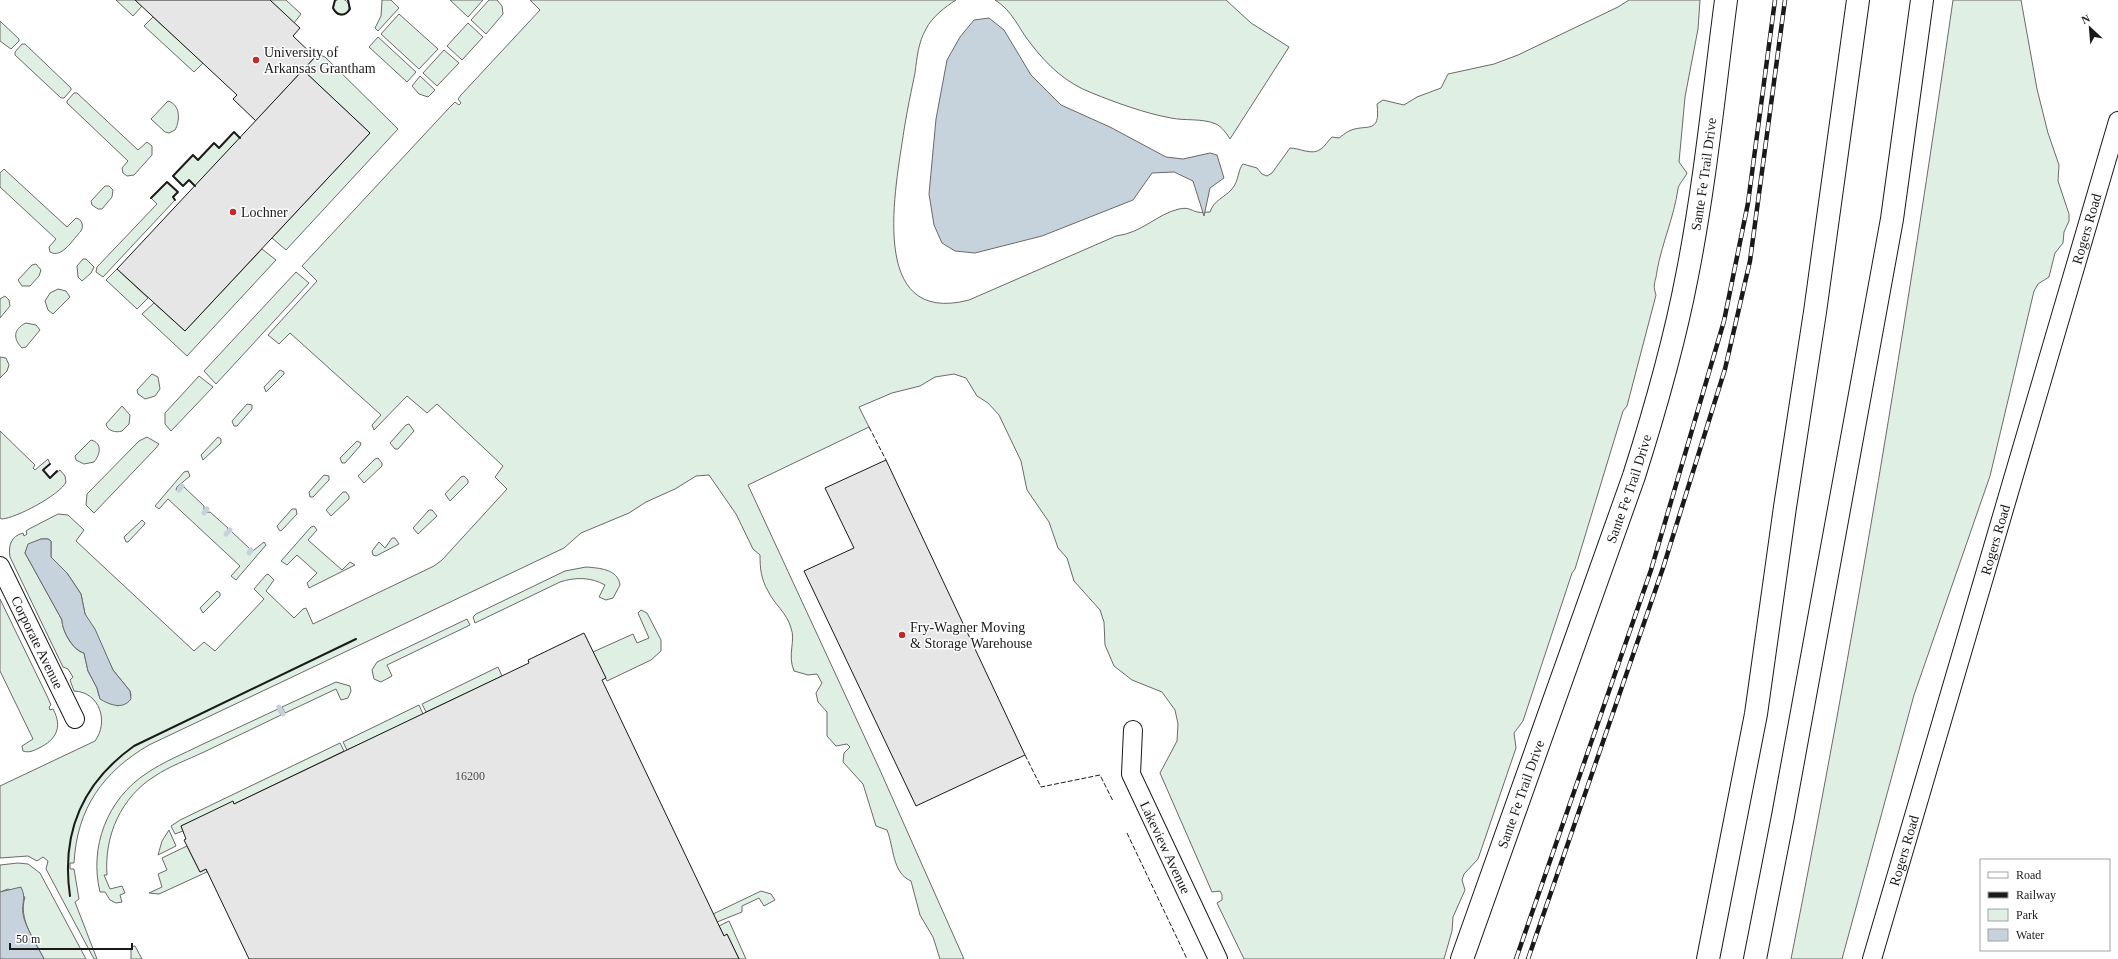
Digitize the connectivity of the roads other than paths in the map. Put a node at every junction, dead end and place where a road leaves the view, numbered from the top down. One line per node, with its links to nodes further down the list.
1 (1726, 0): 9 (main road, Sante Fe Trail Drive)
2 (1858, 0): 10 (main road)
3 (1922, 0): 11 (main road)
4 (2118, 121): 12 (street, Rogers Road)
5 (0, 566): 6 (street, Corporate Avenue)
6 (75, 719)
7 (1133, 730): 8 (street, Lakeview Avenue)
8 (1218, 959)
9 (1462, 959)
10 (1708, 959)
11 (1755, 959)
12 (1872, 959)

